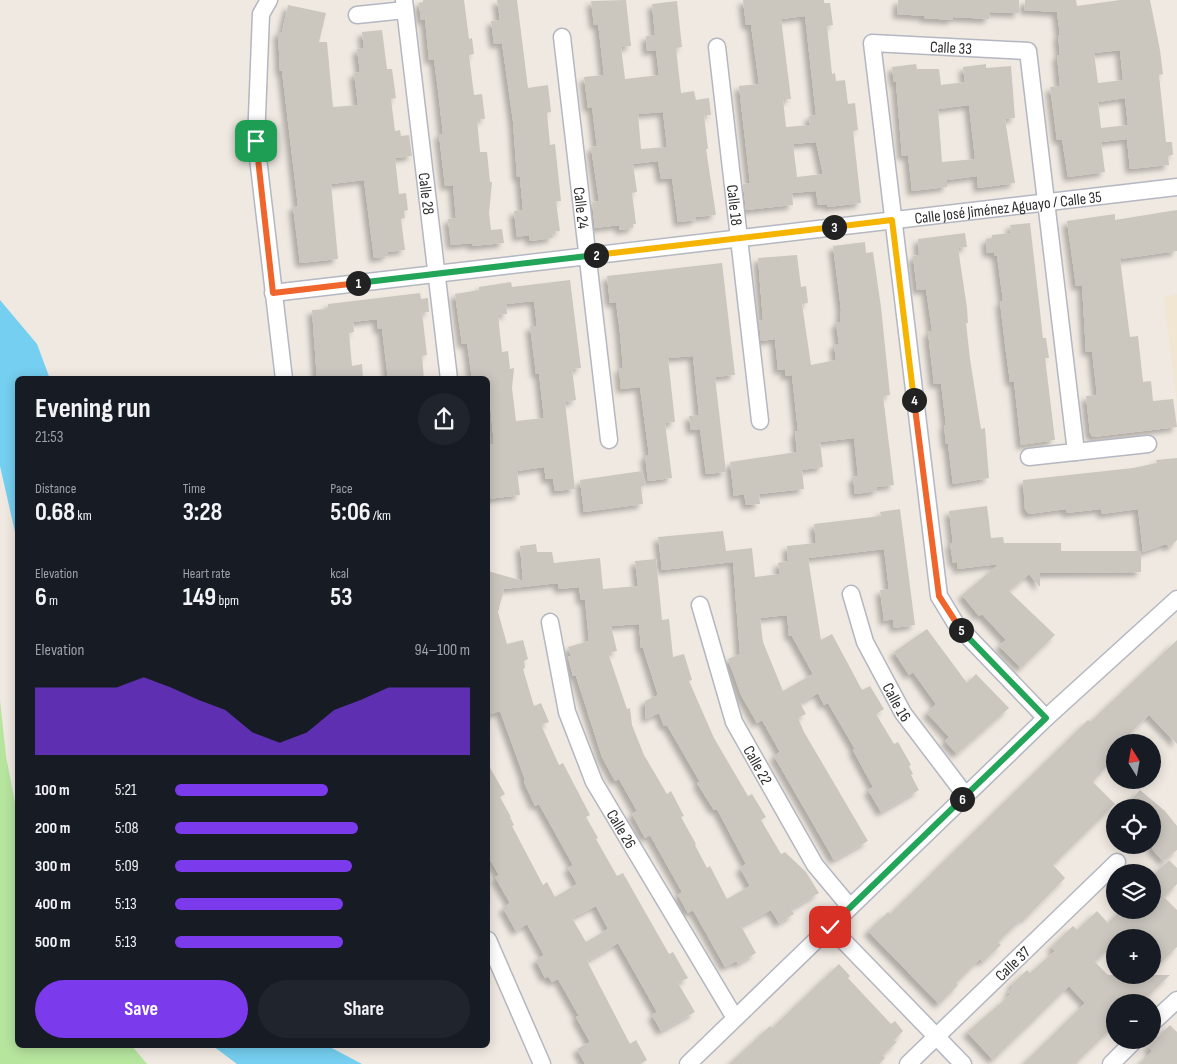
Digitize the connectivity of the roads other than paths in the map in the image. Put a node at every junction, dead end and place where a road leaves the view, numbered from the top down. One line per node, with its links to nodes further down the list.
1 (268, 0): 12 (street)
2 (405, 5): 3 (street, Calle 28); 11 (street, Calle 28)
3 (357, 15)
4 (562, 37): 10 (street, Calle 24)
5 (717, 47): 9 (street, Calle 18)
6 (1177, 187): 7 (street, Calle José Jiménez Aguayo / Calle 35)
7 (1046, 202): 8 (street, Calle José Jiménez Aguayo / Calle 35); 8 (street, Calle 33); 18 (street)
8 (892, 220): 9 (street, Calle José Jiménez Aguayo / Calle 35); 24 (street)
9 (738, 238): 10 (street, Calle José Jiménez Aguayo / Calle 35); 15 (street, Calle 18)
10 (587, 256): 11 (street, Calle José Jiménez Aguayo / Calle 35); 16 (street, Calle 24)
11 (437, 274): 12 (street, Calle José Jiménez Aguayo / Calle 35); 14 (street, Calle 28)
12 (273, 293): 13 (street)
13 (284, 376)
14 (449, 376)
15 (760, 420)
16 (609, 440)
17 (1148, 444): 18 (street)
18 (1076, 452): 19 (street)
19 (1029, 458)
20 (851, 594): 25 (street, Calle 16)
21 (1177, 599): 24 (street)
22 (700, 605): 27 (street, Calle 22)
23 (550, 622): 32 (street, Calle 26)
24 (1046, 718): 25 (street)
25 (966, 796): 27 (street)
26 (1117, 862): 33 (street, Calle 37)
27 (850, 908): 28 (street)
28 (830, 927): 32 (street); 33 (street)
29 (490, 945): 35 (street)
30 (1177, 1000): 31 (street)
31 (1161, 1015)
32 (735, 1018): 36 (street)
33 (936, 1037): 37 (street, Calle 37); 38 (street)
34 (1126, 1049): 39 (street)
35 (542, 1064)
36 (688, 1064)
37 (908, 1064)
38 (962, 1064)
39 (1111, 1064)

